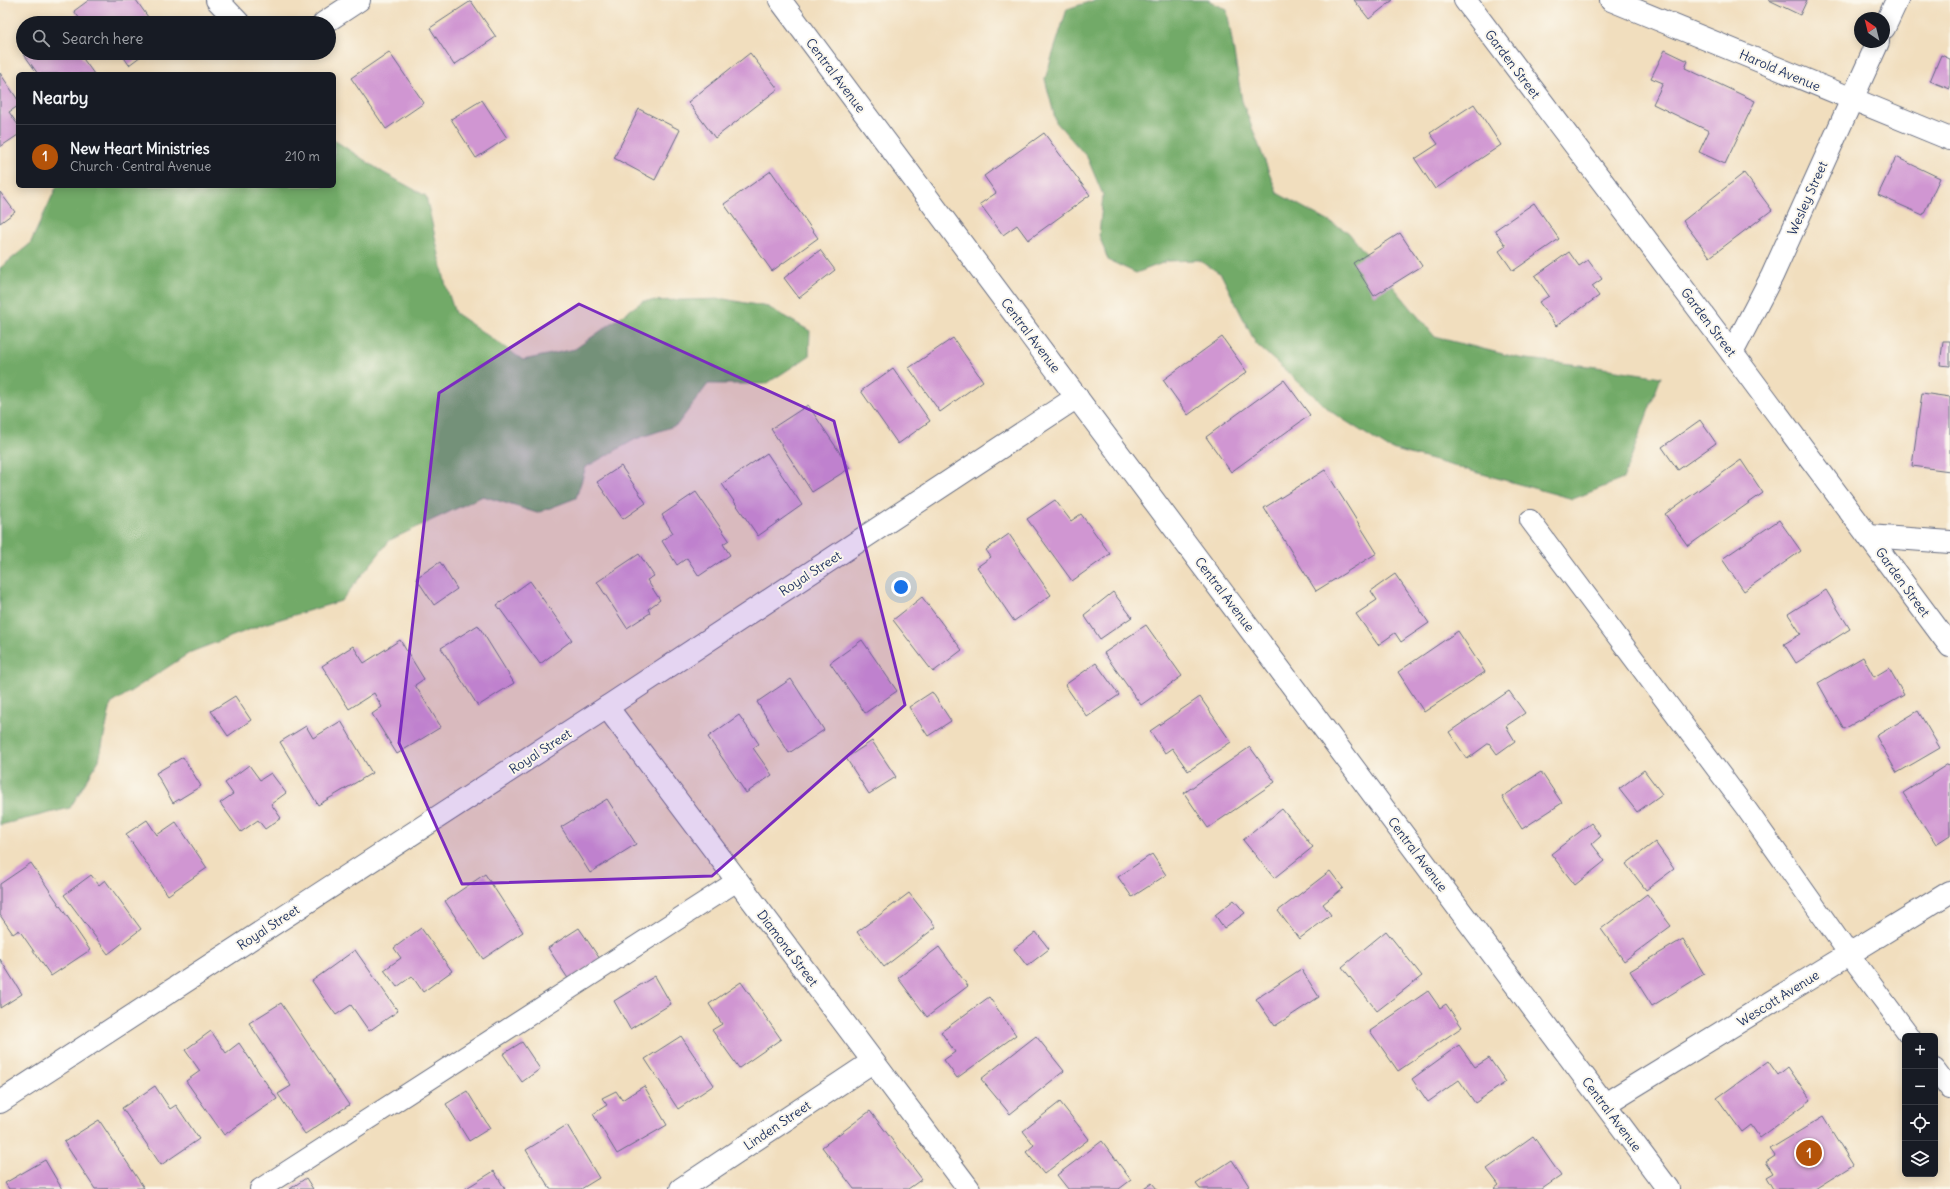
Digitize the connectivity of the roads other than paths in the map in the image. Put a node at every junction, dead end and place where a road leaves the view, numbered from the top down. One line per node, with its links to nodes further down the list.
1 (217, 0): 8 (street)
2 (359, 0): 9 (street)
3 (780, 0): 14 (street, Central Avenue)
4 (1465, 0): 13 (street, Garden Street)
5 (1611, 0): 11 (street, Harold Avenue)
6 (1897, 0): 7 (street)
7 (1890, 15)
8 (232, 16)
9 (335, 16)
10 (1875, 48): 11 (street, Wesley Street)
11 (1852, 100): 12 (street, Harold Avenue); 13 (street, Wesley Street)
12 (1950, 139)
13 (1732, 353): 16 (street, Garden Street)
14 (1077, 397): 19 (street, Royal Street); 28 (street, Central Avenue)
15 (1530, 520): 22 (lane)
16 (1869, 536): 17 (street); 18 (street, Garden Street)
17 (1950, 542)
18 (1950, 646)
19 (607, 707): 20 (street, Diamond Street); 27 (street, Royal Street)
20 (737, 881): 24 (street, Diamond Street); 29 (lane)
21 (1950, 892): 22 (street, Wescott Avenue)
22 (1849, 954): 23 (lane); 28 (street, Wescott Avenue)
23 (1908, 1033)
24 (872, 1062): 30 (street, Linden Street); 31 (street, Diamond Street)
25 (1938, 1073): 26 (lane)
26 (1950, 1089)
27 (0, 1102)
28 (1605, 1104): 32 (street, Central Avenue)
29 (260, 1189)
30 (681, 1189)
31 (969, 1189)
32 (1668, 1189)

